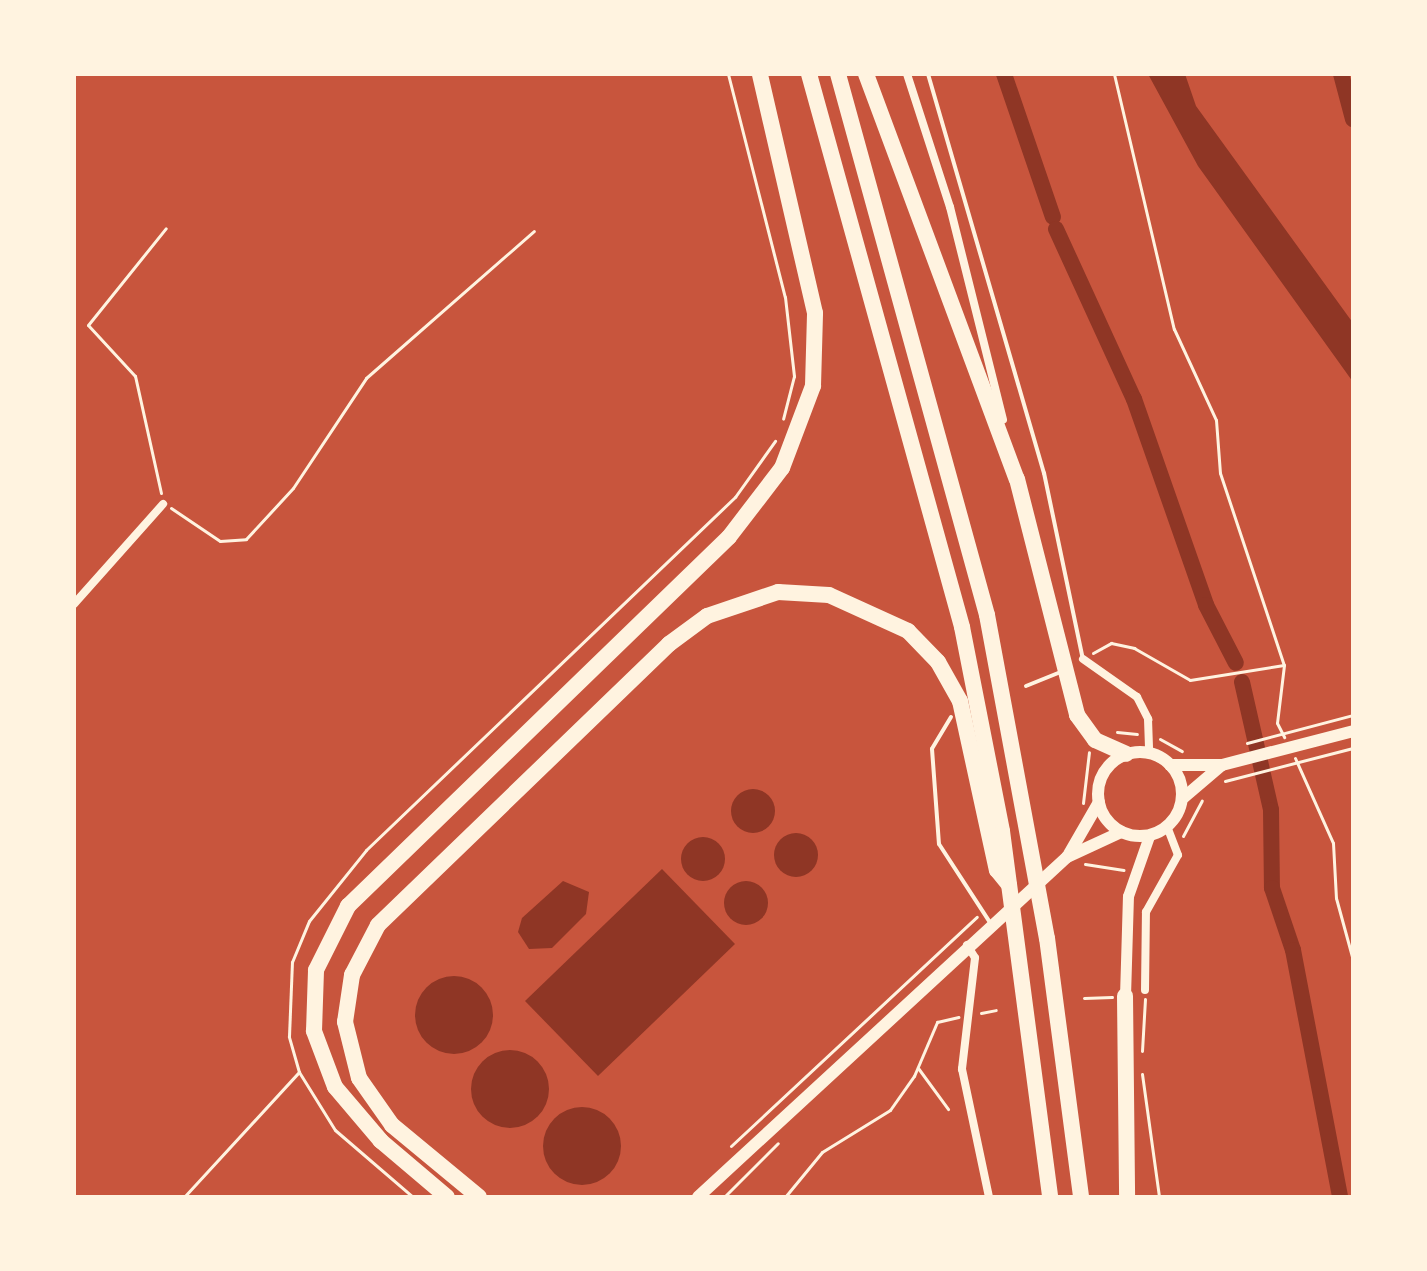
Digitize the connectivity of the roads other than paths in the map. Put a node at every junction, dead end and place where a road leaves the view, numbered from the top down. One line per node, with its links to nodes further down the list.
1 (760, 74): 31 (highway)
2 (809, 74): 24 (highway)
3 (838, 74): 35 (highway)
4 (866, 74): 7 (highway)
5 (907, 74): 7 (street)
6 (928, 74): 10 (lane)
7 (1017, 479): 11 (highway)
8 (163, 504): 9 (street)
9 (74, 604)
10 (1083, 659): 15 (street)
11 (1065, 670): 12 (lane); 16 (highway)
12 (1026, 686)
13 (951, 717): 26 (lane)
14 (1353, 731): 18 (main road)
15 (1149, 753): 16 (main road); 17 (main road)
16 (1126, 754): 20 (main road)
17 (1170, 765): 18 (main road); 19 (main road)
18 (1222, 765): 19 (main road)
19 (1182, 799): 21 (main road)
20 (1099, 802): 22 (main road); 25 (main road)
21 (1167, 827): 23 (main road); 28 (street)
22 (1121, 832): 23 (main road); 25 (main road)
23 (1149, 836): 29 (street)
24 (999, 854): 32 (highway); 34 (highway)
25 (1067, 857): 26 (main road)
26 (987, 918): 27 (main road)
27 (967, 945): 30 (main road); 33 (street)
28 (1145, 990)
29 (1125, 996): 36 (highway)
30 (704, 1194)
31 (447, 1197)
32 (479, 1197)
33 (989, 1197)
34 (1050, 1197)
35 (1081, 1197)
36 (1127, 1197)

